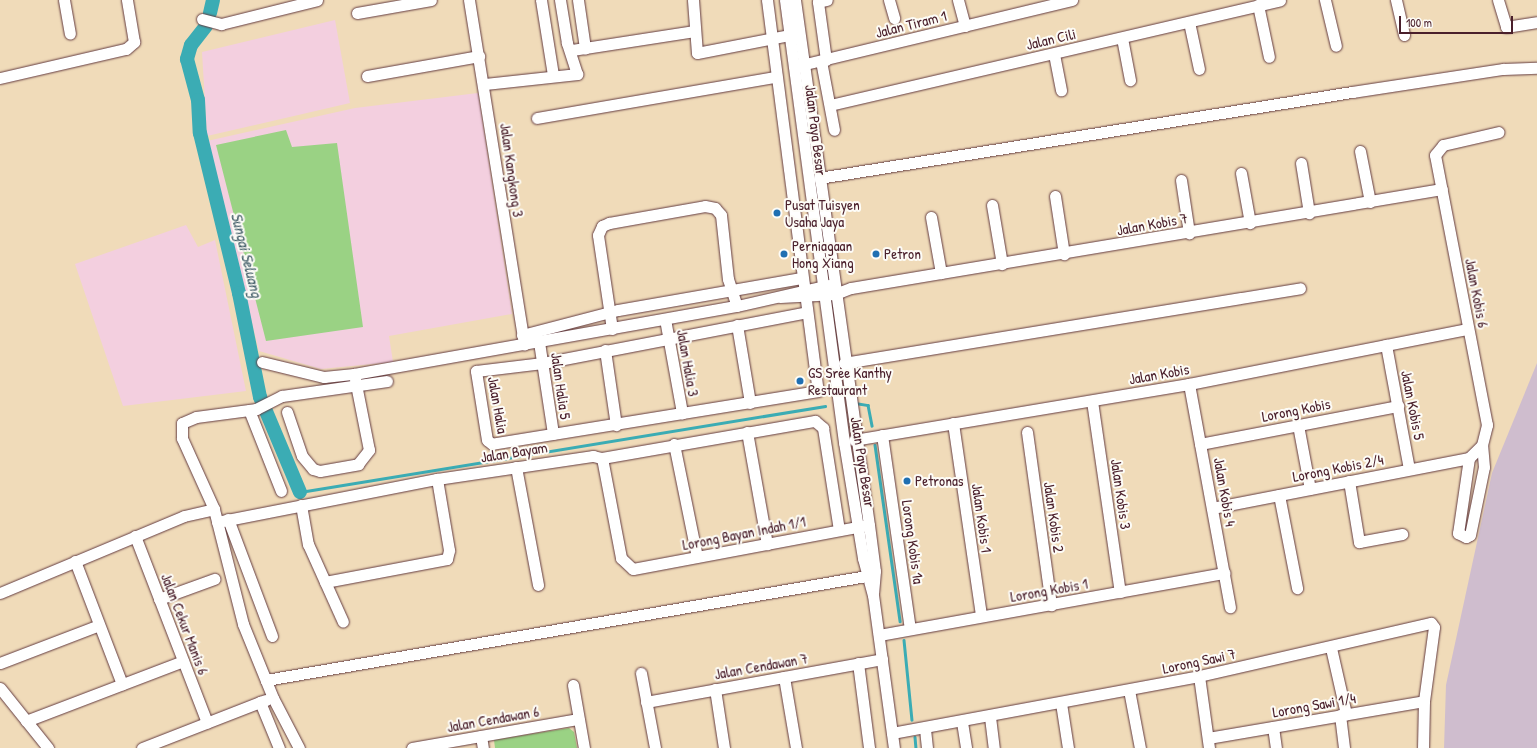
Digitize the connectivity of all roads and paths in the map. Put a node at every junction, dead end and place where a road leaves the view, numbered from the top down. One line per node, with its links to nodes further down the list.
1 (64, 0): 30 (street)
2 (127, 0): 46 (street)
3 (317, 0): 21 (street)
4 (431, 0): 23 (street)
5 (469, 0): 39 (street, Jalan Kangkong 3)
6 (541, 0): 45 (street)
7 (560, 0): 37 (street)
8 (578, 0): 36 (street)
9 (693, 0): 29 (street)
10 (766, 0): 34 (street)
11 (785, 0): 31 (street, Jalan Paya Besar)
12 (795, 0): 31 (street, Jalan Paya Besar)
13 (889, 0): 24 (street)
14 (958, 0): 28 (street)
15 (1072, 0): 28 (street, Jalan Tiram 1)
16 (1280, 0): 22 (street, Jalan Cili)
17 (1325, 0): 35 (street)
18 (1396, 0): 32 (street)
19 (1498, 0): 27 (street)
20 (823, 1): 41 (street)
21 (295, 2): 25 (street)
22 (1258, 5): 26 (street, Jalan Cili); 40 (street)
23 (357, 13)
24 (894, 18)
25 (208, 20)
26 (1189, 22): 33 (street, Jalan Cili); 44 (street)
27 (1537, 22)
28 (964, 26): 41 (street, Jalan Tiram 1)
29 (695, 31): 34 (street); 36 (street)
30 (70, 33)
31 (794, 34): 34 (street); 42 (street, Jalan Paya Besar)
32 (1404, 35)
33 (1122, 38): 38 (street, Jalan Cili); 49 (street)
34 (771, 40): 48 (street)
35 (1336, 46)
36 (586, 48): 37 (street)
37 (572, 50): 45 (street)
38 (1054, 54): 51 (street); 52 (street, Jalan Cili)
39 (480, 56): 47 (street); 50 (street, Jalan Kangkong 3)
40 (1269, 57)
41 (823, 60): 42 (street, Jalan Tiram 1); 52 (street)
42 (798, 66): 59 (street, Jalan Paya Besar); 75 (street, Jalan Paya Besar)
43 (1537, 68): 59 (street)
44 (1199, 69)
45 (553, 75): 50 (street)
46 (0, 76)
47 (367, 76)
48 (775, 77): 53 (street); 72 (street)
49 (1130, 80)
50 (485, 84): 85 (street, Jalan Kangkong 3)
51 (1061, 90)
52 (830, 105): 54 (street)
53 (537, 118)
54 (834, 130)
55 (1499, 132): 61 (street, Jalan Kobis 6)
56 (1360, 151): 63 (street)
57 (1301, 163): 65 (street)
58 (1241, 173): 67 (street)
59 (819, 178): 75 (street, Jalan Paya Besar)
60 (1181, 180): 68 (street)
61 (1442, 189): 63 (street, Jalan Kobis 7); 83 (street, Jalan Kobis 6)
62 (1055, 196): 69 (street)
63 (1370, 202): 65 (street, Jalan Kobis 7)
64 (992, 205): 70 (street)
65 (1309, 212): 67 (street, Jalan Kobis 7)
66 (931, 217): 71 (street)
67 (1250, 223): 68 (street, Jalan Kobis 7)
68 (1189, 233): 69 (street, Jalan Kobis 7)
69 (1064, 254): 70 (street, Jalan Kobis 7)
70 (1002, 264): 71 (street, Jalan Kobis 7)
71 (941, 273): 75 (street, Jalan Kobis 7)
72 (801, 278): 74 (street); 76 (street)
73 (1300, 288): 91 (street)
74 (732, 289): 77 (street); 79 (street); 79 (street)
75 (828, 290): 76 (street, Jalan Kobis 7); 91 (street, Jalan Paya Besar); 109 (street, Jalan Paya Besar)
76 (804, 294): 77 (street, Jalan Kobis 7); 78 (street)
77 (737, 306): 80 (street, Jalan Kobis 7)
78 (807, 312): 81 (street, Jalan Halia); 97 (street, Jalan Halia)
79 (609, 313): 82 (street); 85 (street)
80 (665, 319): 82 (street, Jalan Kobis 7); 84 (street, Jalan Halia 3)
81 (737, 325): 84 (street, Jalan Halia); 97 (street)
82 (612, 329): 86 (street, Jalan Kobis 7)
83 (1468, 329): 87 (street, Jalan Kobis); 113 (street, Jalan Kobis 6)
84 (668, 338): 88 (street, Jalan Halia); 101 (street, Jalan Halia 3)
85 (523, 340): 86 (street, Jalan Kobis 7); 92 (street)
86 (539, 342): 90 (street, Jalan Halia 5)
87 (1386, 345): 94 (street, Jalan Kobis); 98 (street, Jalan Kobis 5)
88 (605, 350): 90 (street, Jalan Halia); 103 (street)
89 (262, 362): 92 (street)
90 (543, 363): 107 (street, Jalan Halia 5); 107 (street, Jalan Halia)
91 (844, 363): 109 (street, Jalan Paya Besar)
92 (354, 374): 95 (street)
93 (387, 381): 95 (street)
94 (1189, 384): 96 (street, Jalan Kobis); 112 (street, Jalan Kobis 4)
95 (356, 386): 99 (street); 100 (street)
96 (1092, 401): 102 (street, Jalan Kobis); 142 (street, Jalan Kobis 3)
97 (750, 403): 101 (street, Jalan Halia)
98 (1398, 406): 104 (street, Lorong Kobis); 117 (street, Jalan Kobis 5)
99 (252, 410): 121 (street); 125 (street)
100 (287, 412)
101 (682, 414): 103 (street, Jalan Halia)
102 (954, 423): 108 (street, Jalan Kobis); 147 (street, Jalan Kobis 1)
103 (616, 425): 107 (street, Jalan Halia)
104 (1298, 425): 112 (street, Lorong Kobis); 120 (street)
105 (747, 432): 110 (street, Jalan Bayam); 111 (street, Jalan Bayam); 132 (street)
106 (1027, 432): 145 (street, Jalan Kobis 2)
107 (553, 434)
108 (882, 435): 109 (street, Jalan Kobis); 150 (street, Lorong Kobis 1a)
109 (849, 441): 111 (street, Jalan Kobis); 127 (street, Jalan Paya Besar); 128 (street, Jalan Paya Besar)
110 (674, 444): 114 (street, Jalan Bayam); 133 (street)
111 (826, 444): 129 (street)
112 (1200, 444): 124 (street, Jalan Kobis 4)
113 (1482, 445): 115 (street); 115 (street, Jalan Kobis 6)
114 (602, 458): 116 (street, Jalan Bayam); 133 (street, Lorong Bayan Indah 1/1)
115 (1469, 458): 117 (street, Lorong Kobis 2/4)
116 (516, 467): 118 (street, Jalan Bayam); 139 (street)
117 (1410, 470): 119 (street, Lorong Kobis 2/4)
118 (437, 479): 123 (street, Jalan Bayam); 138 (street)
119 (1349, 481): 120 (street, Lorong Kobis 2/4); 130 (street)
120 (1310, 489): 122 (street, Lorong Kobis 2/4)
121 (281, 491)
122 (1279, 495): 124 (street, Lorong Kobis 2/4); 140 (street)
123 (301, 505): 126 (street, Jalan Bayam); 138 (street)
124 (1212, 508): 135 (street, Jalan Kobis 4)
125 (214, 509): 126 (street); 131 (street)
126 (223, 520): 152 (street); 161 (street)
127 (869, 525): 128 (street, Lorong Bayan Indah 1/1); 143 (street, Jalan Paya Besar)
128 (858, 527): 129 (street, Lorong Bayan Indah 1/1); 136 (street, Jalan Paya Besar)
129 (839, 530): 132 (street, Lorong Bayan Indah 1/1)
130 (1402, 534)
131 (135, 536): 134 (street); 144 (street, Jalan Cekur Manis 6)
132 (767, 544): 133 (street, Lorong Bayan Indah 1/1)
133 (697, 557)
134 (75, 561): 141 (street); 149 (street)
135 (1224, 573): 142 (street, Lorong Kobis 1); 146 (street, Jalan Kobis 4)
136 (866, 576): 143 (street, Jalan Paya Besar); 161 (street)
137 (214, 579): 144 (street)
138 (325, 582): 148 (street)
139 (538, 584)
140 (1297, 588)
141 (0, 592)
142 (1120, 592): 145 (street, Lorong Kobis 1)
143 (873, 594): 151 (street, Jalan Paya Besar)
144 (159, 599): 155 (street, Jalan Cekur Manis 6)
145 (1051, 606): 147 (street, Lorong Kobis 1)
146 (1230, 607)
147 (982, 616): 150 (street, Lorong Kobis 1)
148 (343, 622)
149 (99, 625): 156 (street); 162 (street)
150 (910, 628): 151 (street, Lorong Kobis 1)
151 (879, 635): 154 (street, Jalan Paya Besar)
152 (272, 636)
153 (1331, 648): 159 (street, Lorong Sawi 7); 168 (street, Lorong Sawi 7); 172 (street)
154 (882, 659): 157 (street, Jalan Cendawan 7); 180 (street, Jalan Paya Besar)
155 (183, 661): 162 (street); 177 (street, Jalan Cekur Manis 6)
156 (0, 663)
157 (858, 664): 160 (street, Jalan Cendawan 7); 194 (street)
158 (641, 673): 170 (street)
159 (1199, 676): 166 (street, Lorong Sawi 7); 183 (street)
160 (784, 677): 165 (street, Jalan Cendawan 7); 193 (street)
161 (266, 680): 167 (street)
162 (122, 684): 175 (street)
163 (573, 685): 174 (street)
164 (0, 688): 175 (street)
165 (715, 689): 170 (street, Jalan Cendawan 7); 192 (street)
166 (1129, 690): 171 (street, Lorong Sawi 7); 200 (street)
167 (272, 698): 169 (street); 187 (street)
168 (1424, 701): 172 (street, Lorong Sawi 1/4); 203 (street)
169 (260, 702): 177 (street); 186 (street)
170 (646, 702): 191 (street)
171 (1061, 703): 173 (street, Lorong Sawi 7); 199 (street)
172 (1343, 715): 178 (street, Lorong Sawi 1/4); 202 (street)
173 (990, 717): 176 (street, Lorong Sawi 7); 198 (street)
174 (579, 719): 181 (street, Jalan Cendawan 6); 190 (street)
175 (26, 721): 185 (street)
176 (962, 722): 179 (street, Lorong Sawi 7); 197 (street)
177 (207, 723): 184 (street)
178 (1273, 727): 183 (street, Lorong Sawi 1/4); 201 (street)
179 (925, 729): 180 (street, Lorong Sawi 7); 196 (street)
180 (892, 733): 195 (street, Jalan Paya Besar)
181 (481, 736): 182 (street, Jalan Cendawan 6); 189 (street)
182 (465, 743): 188 (street, Jalan Cendawan 6)
183 (1208, 743)
184 (147, 747)
185 (48, 748)
186 (278, 748)
187 (300, 748)
188 (412, 748)
189 (484, 748)
190 (584, 748)
191 (655, 748)
192 (724, 748)
193 (796, 748)
194 (868, 748)
195 (894, 748)
196 (928, 748)
197 (966, 748)
198 (994, 748)
199 (1068, 748)
200 (1140, 748)
201 (1276, 748)
202 (1344, 748)
203 (1423, 748)

